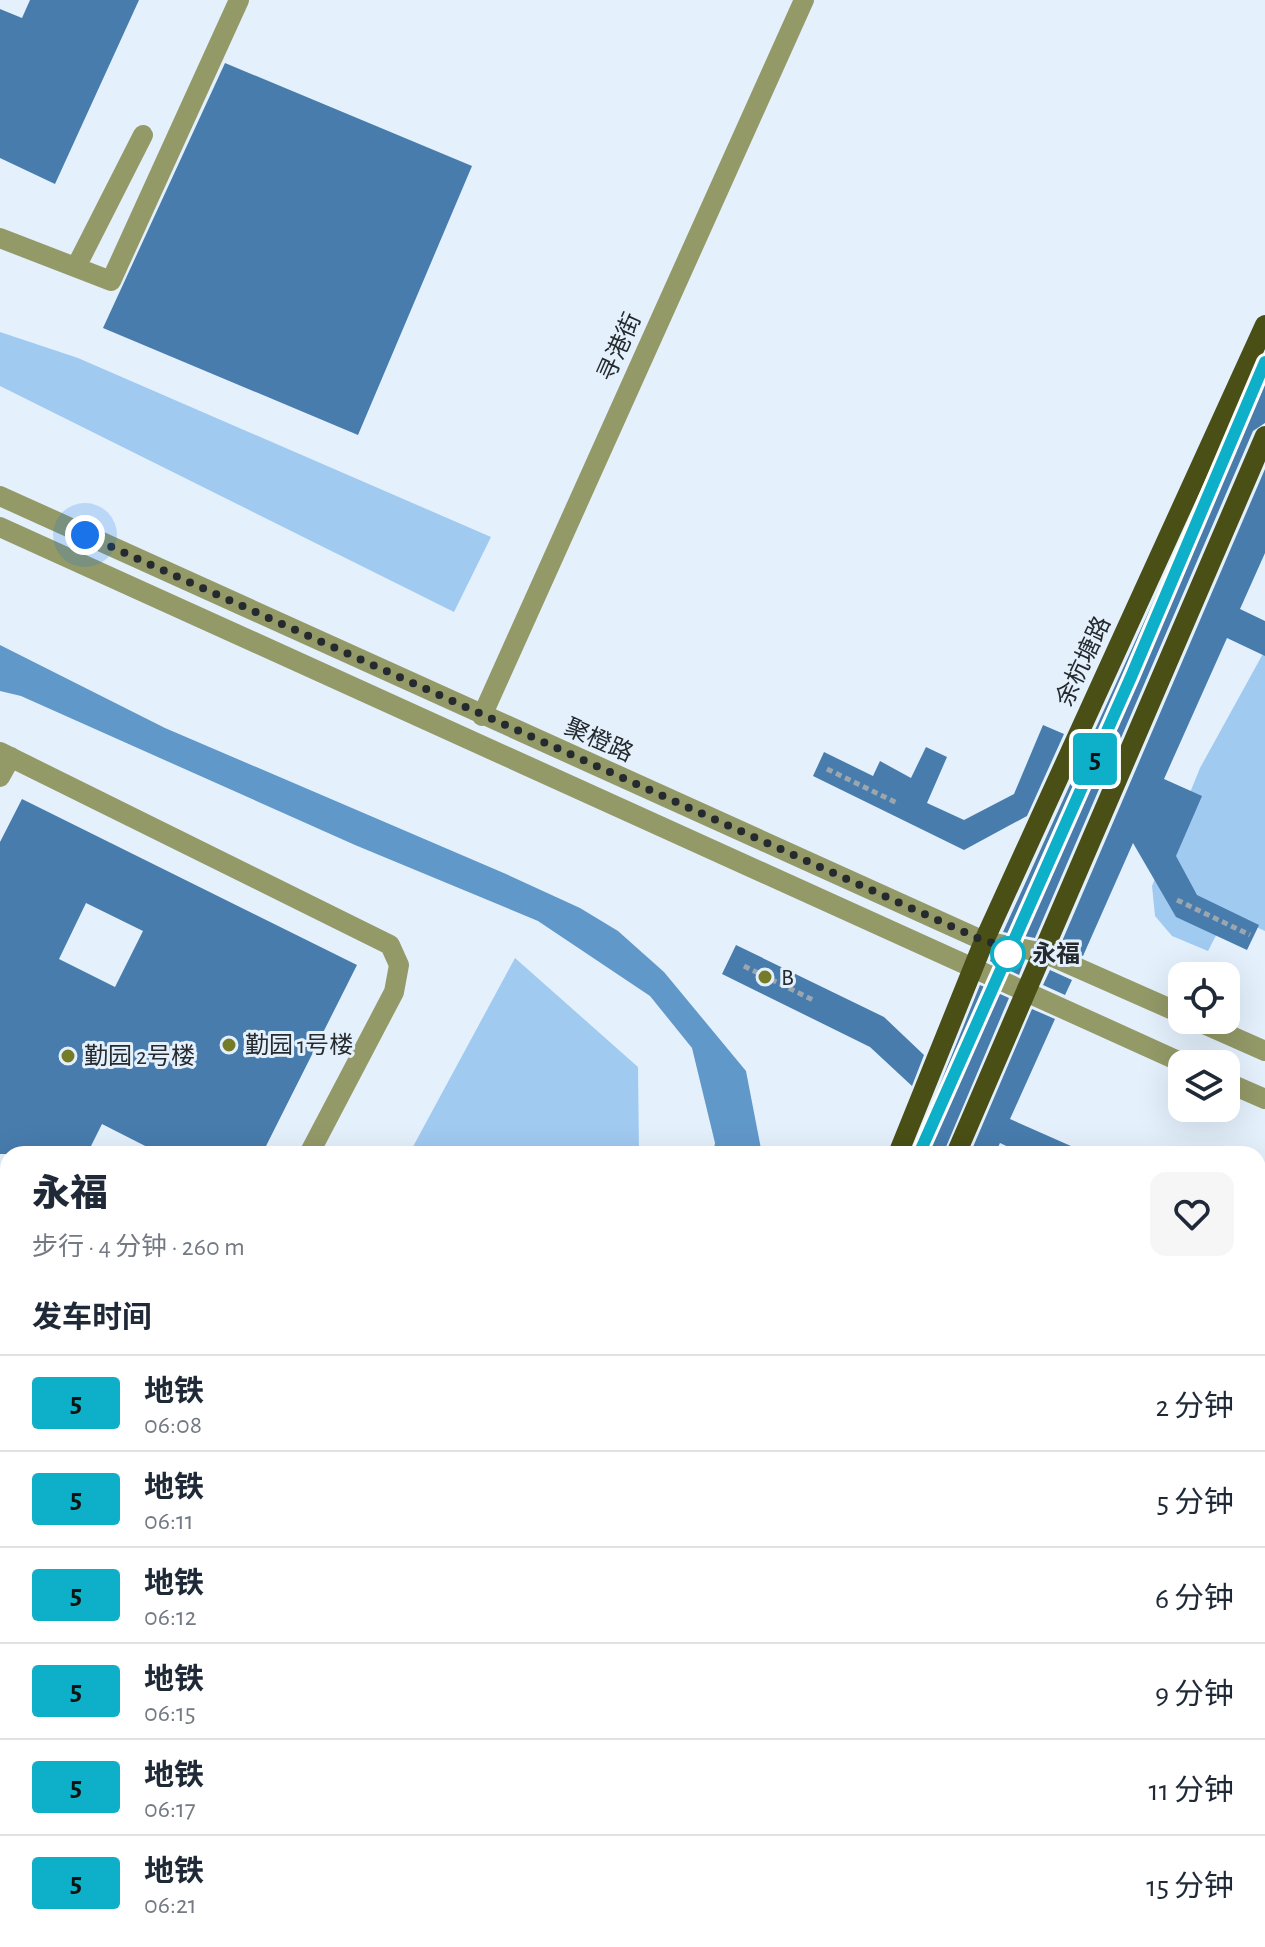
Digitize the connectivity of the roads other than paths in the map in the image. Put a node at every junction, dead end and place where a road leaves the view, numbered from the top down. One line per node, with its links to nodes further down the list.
1 (239, 0): 5 (street)
2 (804, 0): 10 (street, 寻港街)
3 (143, 135): 5 (street)
4 (0, 238): 5 (street)
5 (76, 267)
6 (1265, 325): 13 (main road, 余杭塘路)
7 (1265, 436): 14 (main road)
8 (0, 496): 10 (street, 聚橙路)
9 (0, 527): 15 (street)
10 (482, 716): 13 (street, 聚橙路)
11 (5, 754): 12 (street); 23 (street)
12 (0, 777)
13 (984, 941): 14 (street, 聚橙路); 15 (main road, 余杭塘路)
14 (1044, 953): 16 (main road); 17 (street, 聚橙路)
15 (972, 968): 16 (street); 24 (main road, 余杭塘路)
16 (1026, 993): 20 (street); 25 (main road)
17 (1168, 1008)
18 (1227, 1034): 19 (street)
19 (1265, 1051)
20 (1168, 1056)
21 (1240, 1088): 22 (street)
22 (1265, 1099)
23 (313, 1146)
24 (901, 1146)
25 (959, 1146)

